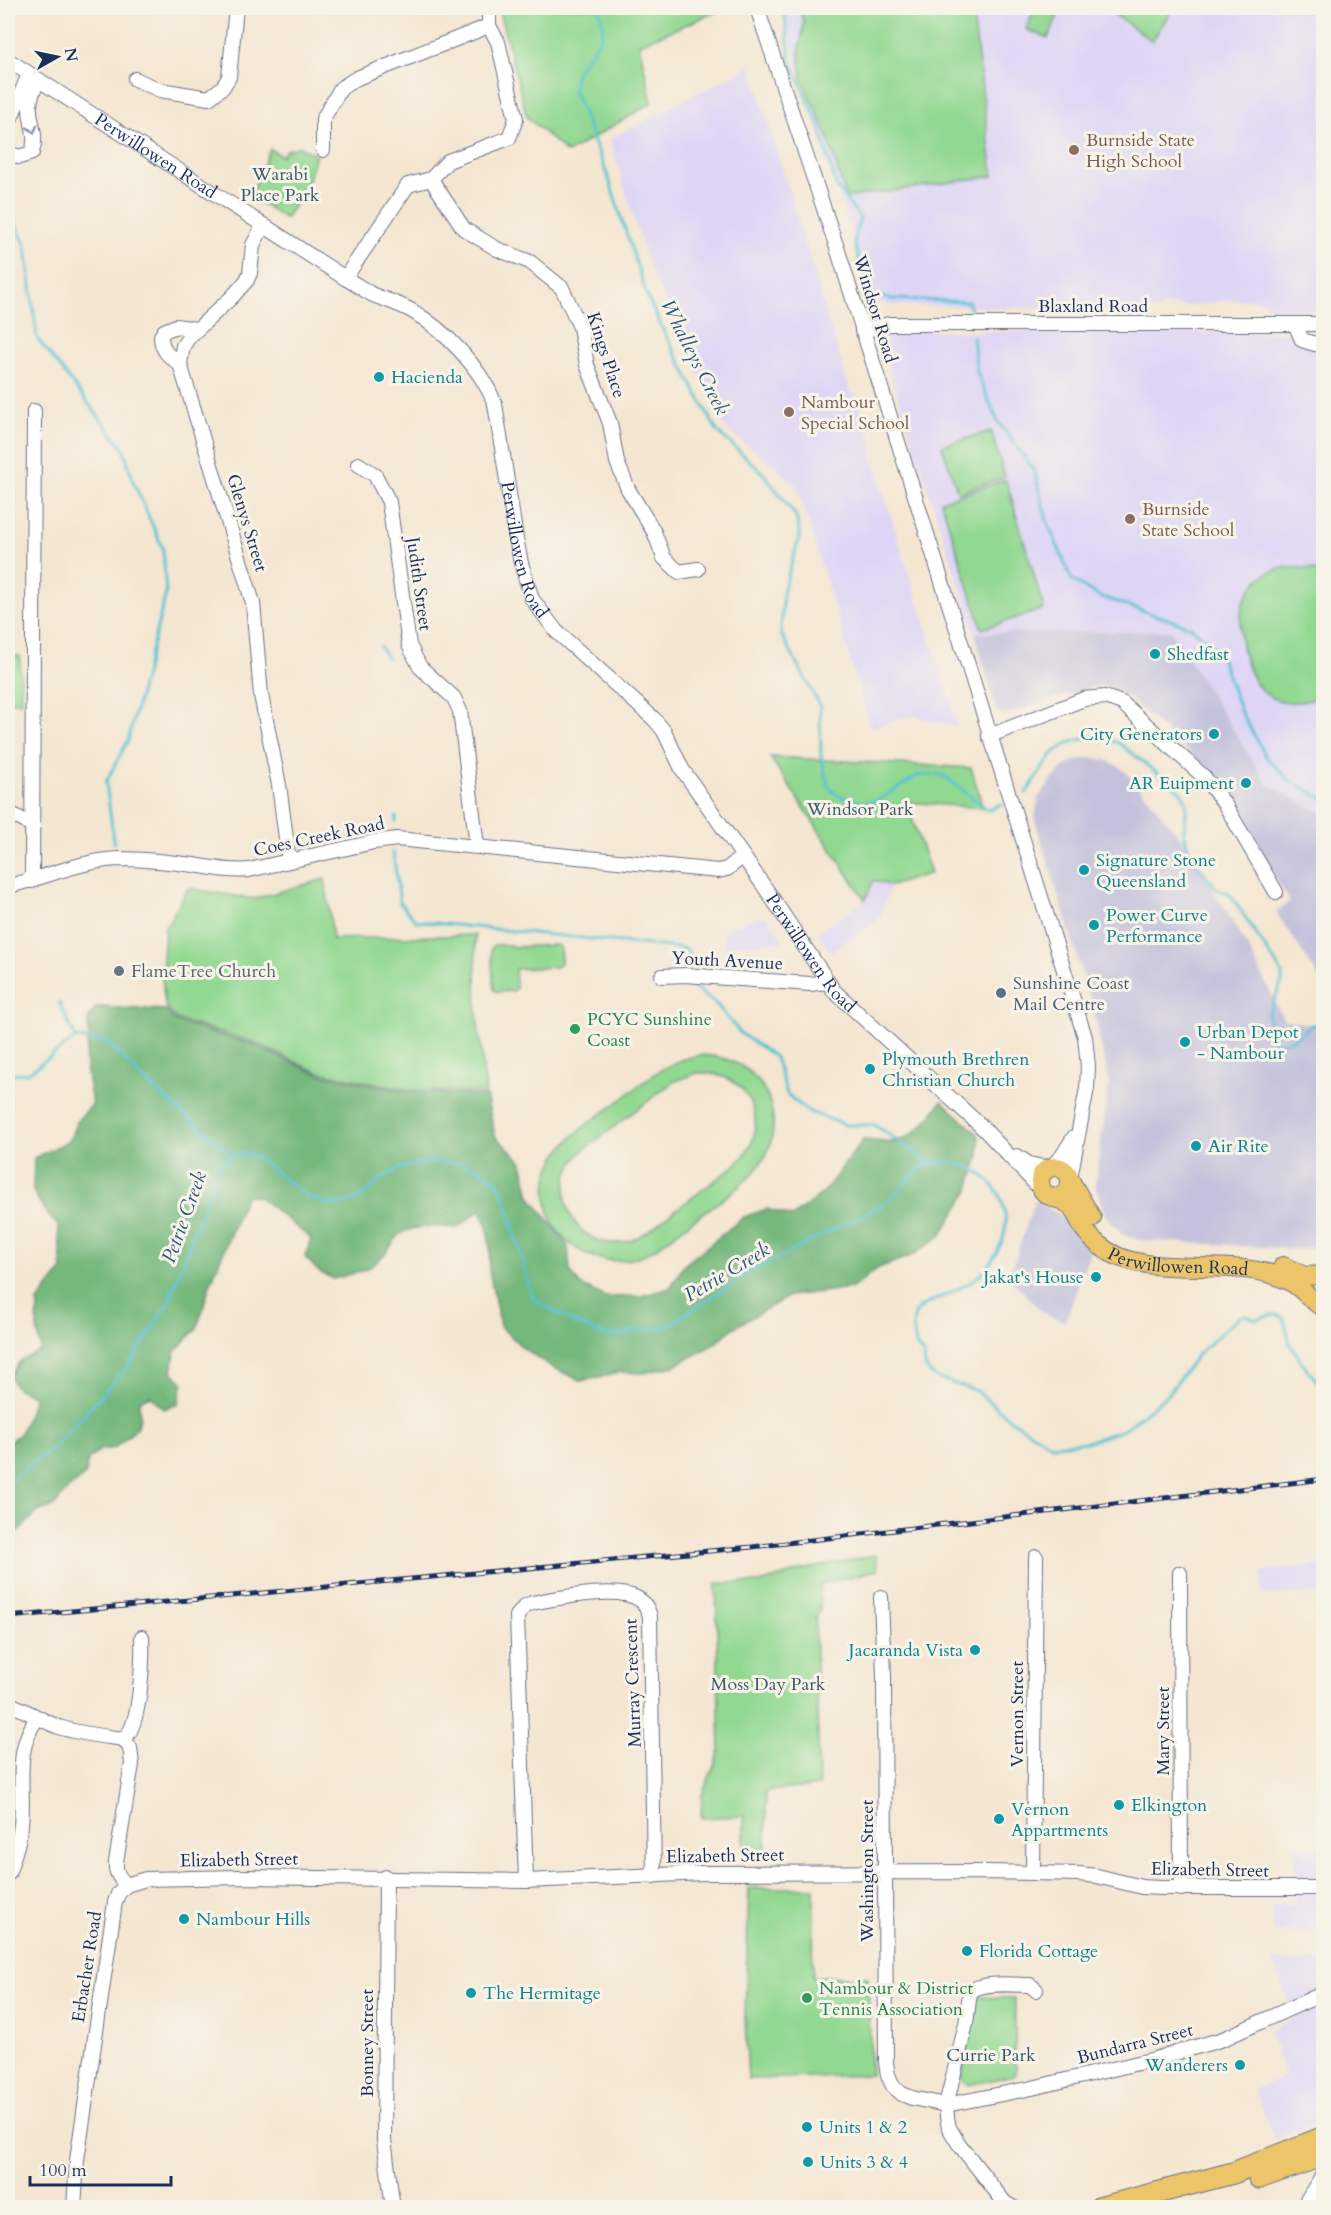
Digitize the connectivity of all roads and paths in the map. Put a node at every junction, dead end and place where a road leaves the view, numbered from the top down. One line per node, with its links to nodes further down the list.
1 (236, 8): 7 (street)
2 (489, 8): 4 (street)
3 (758, 8): 17 (street, Windsor Road)
4 (489, 26): 10 (street); 11 (street)
5 (8, 60): 6 (street, Perwillowen Road)
6 (34, 77): 8 (street); 9 (street, one-way to 9); 12 (street, Perwillowen Road)
7 (135, 79)
8 (8, 124)
9 (8, 150)
10 (323, 150)
11 (431, 179): 13 (street); 22 (street, Kings Place)
12 (263, 226): 13 (street, Perwillowen Road); 16 (street)
13 (345, 278): 27 (street, Perwillowen Road)
14 (1298, 324): 15 (street, Blaxland Road); 17 (street, Blaxland Road); 18 (street)
15 (1323, 324)
16 (196, 329): 19 (street); 19 (street)
17 (862, 331): 23 (street, Windsor Road)
18 (1323, 340)
19 (180, 364): 28 (street, Glenys Street)
20 (34, 411): 25 (street)
21 (358, 464): 26 (street, Judith Street)
22 (698, 569)
23 (989, 736): 31 (street); 34 (street, Windsor Road)
24 (8, 812): 25 (street)
25 (33, 826): 29 (street)
26 (477, 846): 27 (street, Coes Creek Road); 28 (street, Coes Creek Road)
27 (743, 856): 33 (street, Perwillowen Road)
28 (289, 861): 29 (street, Coes Creek Road)
29 (32, 880): 30 (street, Coes Creek Road)
30 (8, 886)
31 (1276, 892)
32 (662, 976): 33 (street, Youth Avenue)
33 (827, 982): 35 (street, Perwillowen Road)
34 (1082, 1122): 36 (street); 37 (street)
35 (983, 1128): 36 (street, Perwillowen Road); 38 (street, Perwillowen Road)
36 (1049, 1168): 37 (main road); 38 (main road)
37 (1070, 1179): 38 (main road); 39 (main road, Perwillowen Road)
38 (1049, 1195): 40 (main road, Perwillowen Road)
39 (1323, 1275): 40 (main road)
40 (1322, 1308)
41 (1036, 1557): 48 (street, Vernon Street)
42 (1180, 1573): 56 (street, Mary Street)
43 (881, 1597): 49 (street, Washington Street)
44 (142, 1637): 47 (street)
45 (8, 1704): 46 (street)
46 (37, 1718): 47 (street); 50 (street)
47 (124, 1740): 54 (street)
48 (1034, 1872): 49 (street, Elizabeth Street); 56 (street, Elizabeth Street)
49 (886, 1873): 51 (street, Elizabeth Street); 59 (street, Washington Street)
50 (8, 1874)
51 (654, 1876): 53 (street, Elizabeth Street); 53 (street, Murray Crescent)
52 (386, 1877): 53 (street, Elizabeth Street); 54 (street, Elizabeth Street); 65 (street, Bonney Street)
53 (526, 1881)
54 (126, 1885): 64 (street, Erbacher Road)
55 (1323, 1888): 56 (street, Elizabeth Street)
56 (1181, 1889)
57 (1035, 1990): 59 (street)
58 (1323, 1993): 59 (street, Bundarra Street)
59 (946, 2105): 63 (street)
60 (1323, 2138): 66 (highway)
61 (1323, 2154): 67 (highway)
62 (1323, 2173): 68 (street)
63 (1010, 2205)
64 (74, 2208)
65 (393, 2208)
66 (1099, 2208)
67 (1145, 2208)
68 (1302, 2208)

